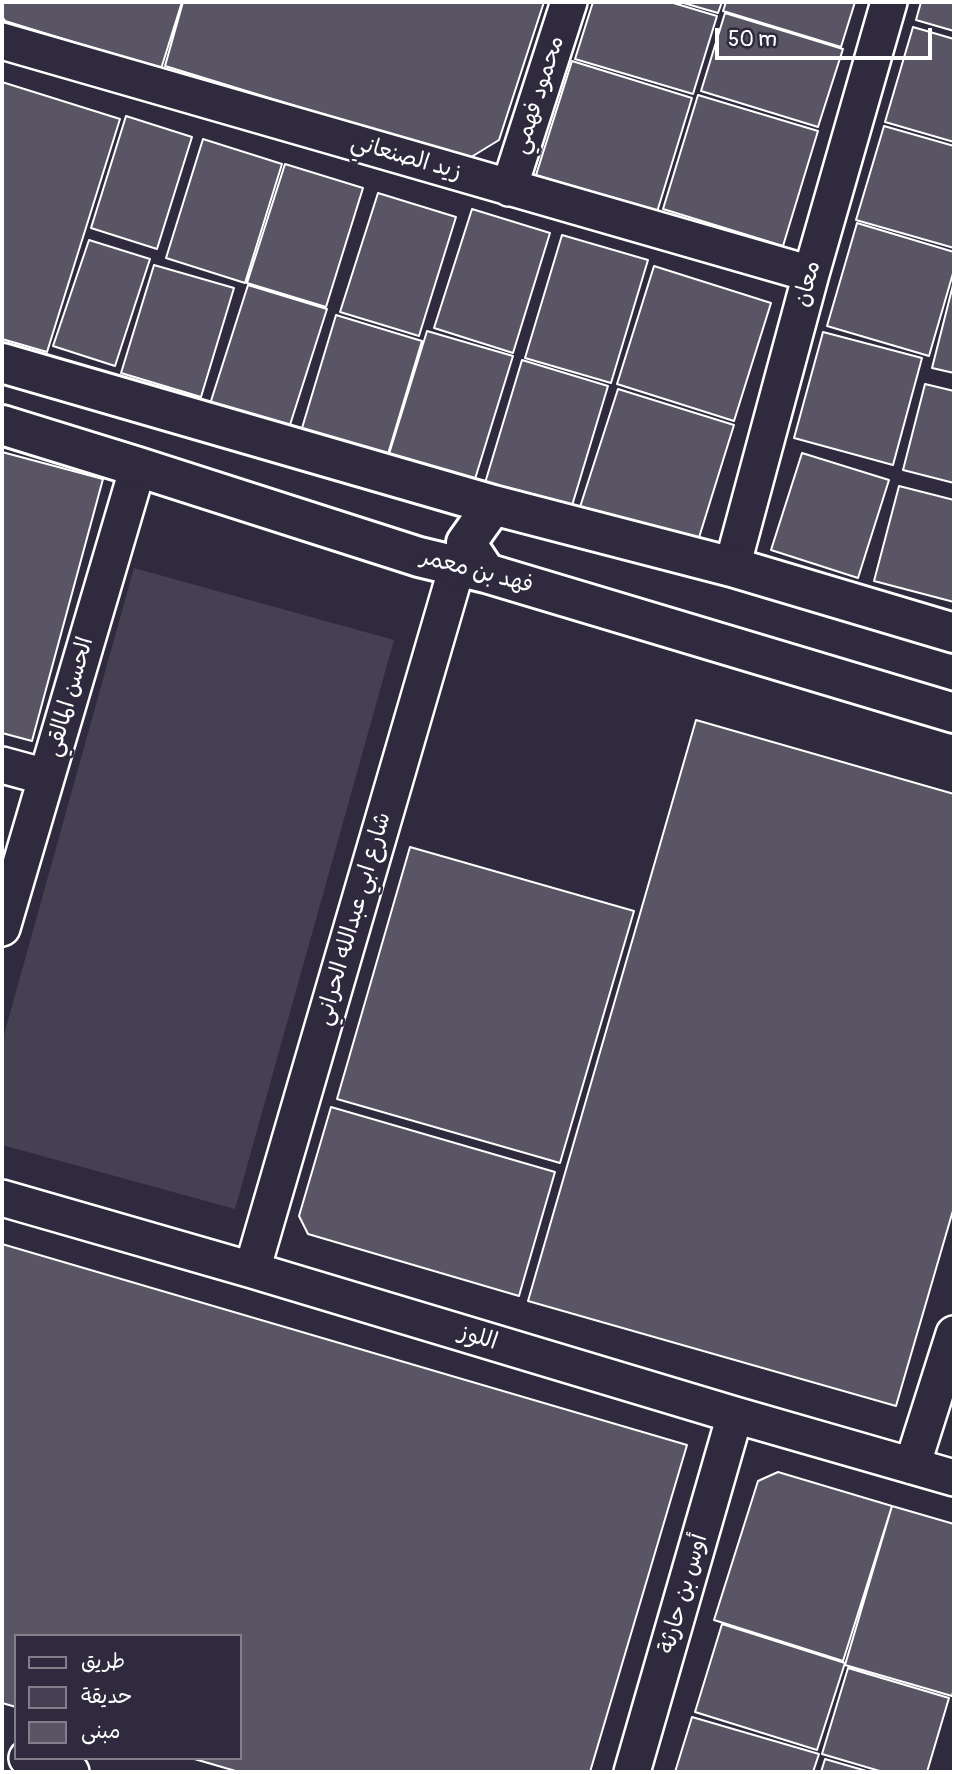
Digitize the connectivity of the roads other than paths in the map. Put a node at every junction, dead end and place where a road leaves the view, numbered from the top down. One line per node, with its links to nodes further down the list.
1 (569, 2): 4 (street, محمود فهمي)
2 (889, 2): 5 (street, معان)
3 (2, 41): 4 (street, زيد الصنعاني)
4 (509, 188): 5 (street, زيد الصنعاني)
5 (811, 274): 12 (street, معان)
6 (2, 363): 9 (street)
7 (2, 425): 8 (street, فهد بن معمر)
8 (138, 467): 11 (street, فهد بن معمر); 17 (street, الحسن المالقي)
9 (439, 489): 10 (street); 11 (street)
10 (493, 505): 12 (street); 13 (street)
11 (419, 557): 13 (street, فهد بن معمر)
12 (732, 567): 14 (street)
13 (471, 570): 15 (street, فهد بن معمر); 20 (street, شارع ابي عبدالله الحراني)
14 (954, 633)
15 (954, 713)
16 (2, 765): 17 (street)
17 (46, 777): 18 (street, الحسن المالقي)
18 (2, 928)
19 (2, 1198): 20 (street, اللوز)
20 (252, 1270): 22 (street, اللوز)
21 (954, 1334): 23 (street)
22 (735, 1415): 23 (street, اللوز); 27 (street, أوس بن حارثة)
23 (912, 1466): 24 (street, اللوز)
24 (954, 1478)
25 (33, 1760): 26 (street)
26 (71, 1772)
27 (632, 1772)

